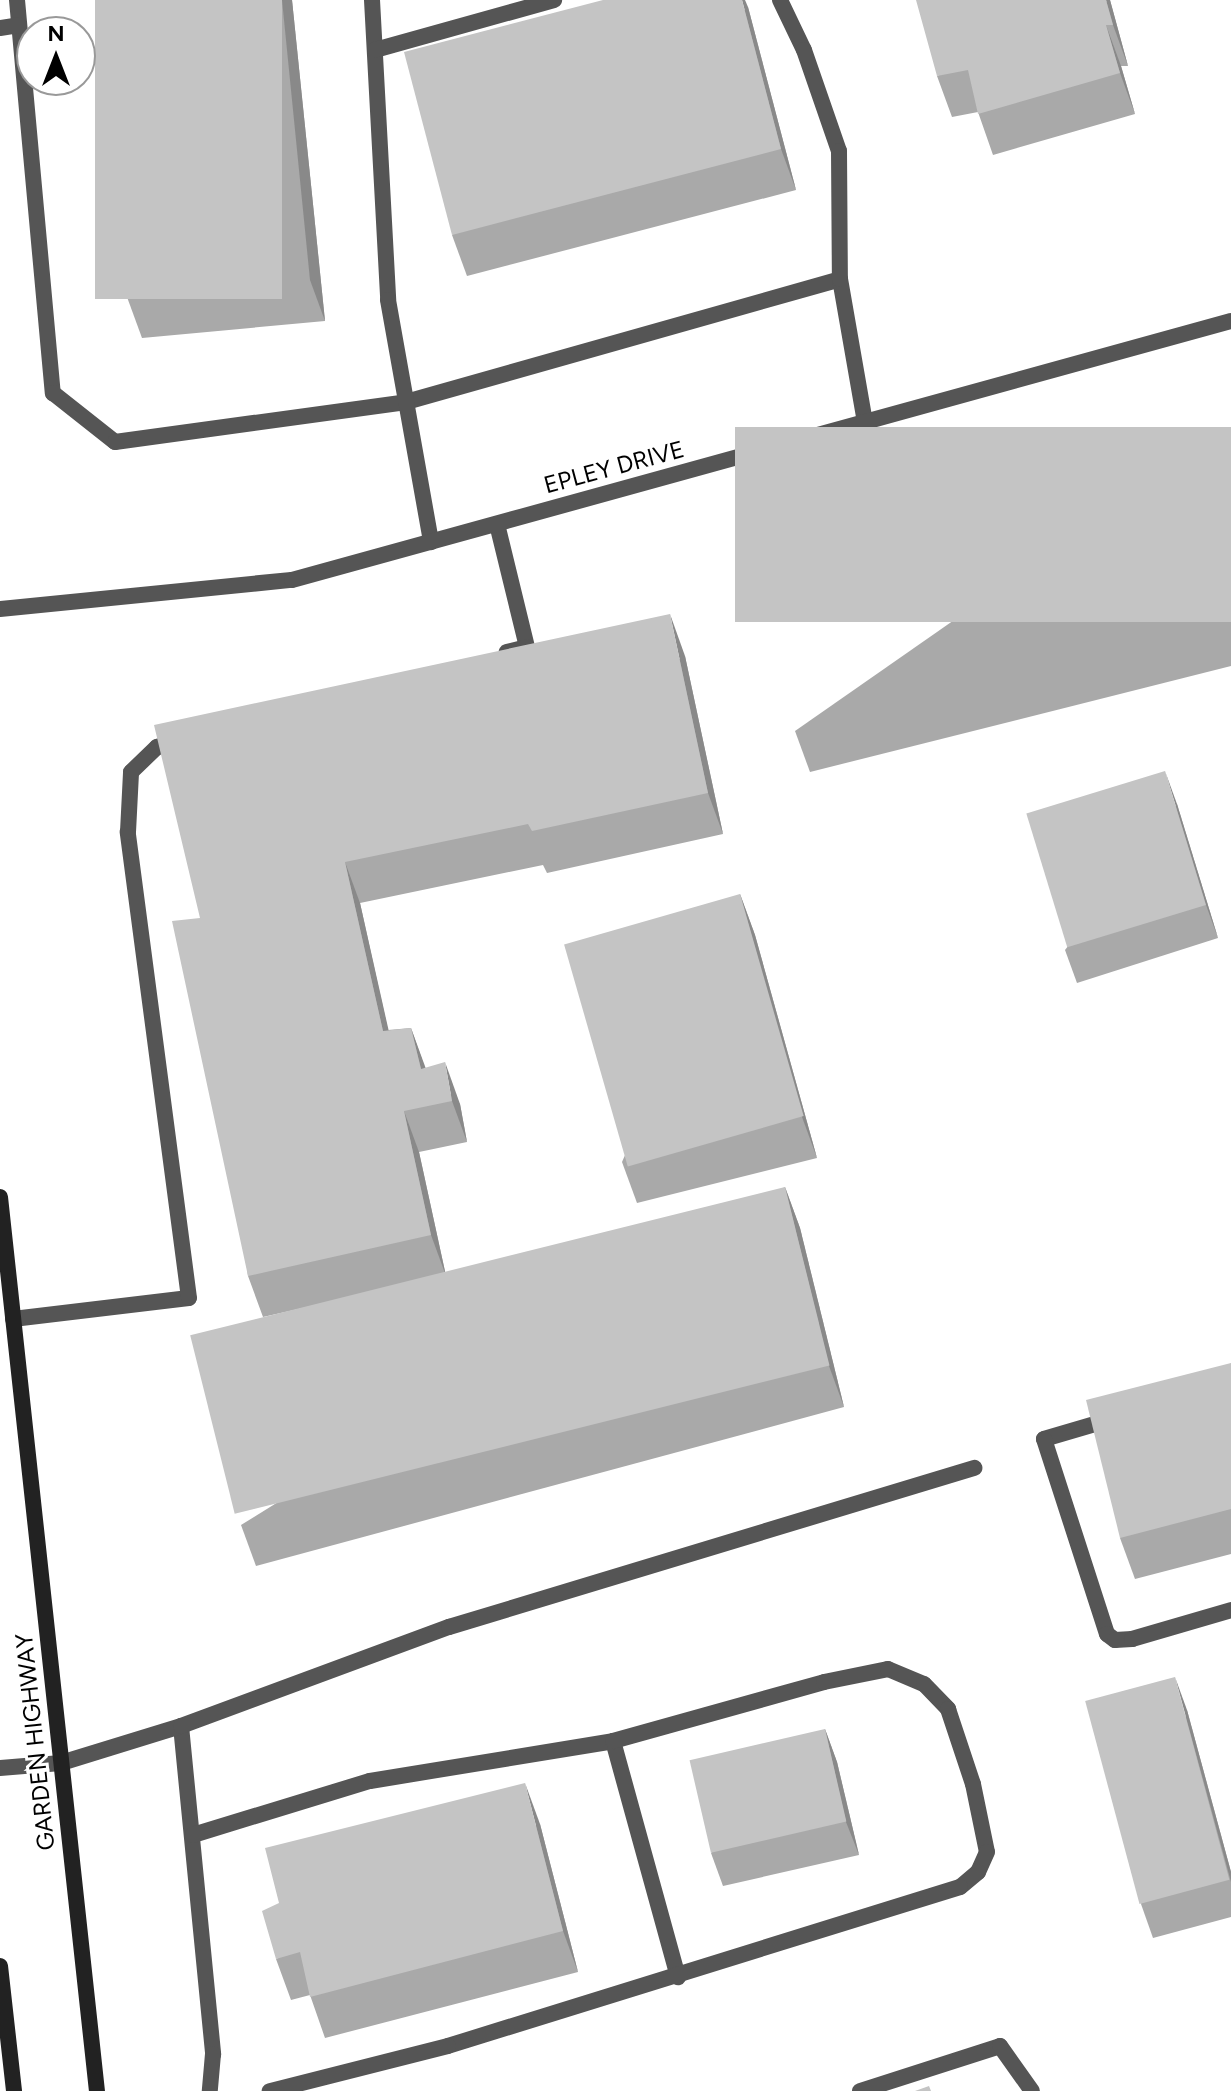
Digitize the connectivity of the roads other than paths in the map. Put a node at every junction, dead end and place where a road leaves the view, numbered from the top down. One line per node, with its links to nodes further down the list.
1 (372, 0): 4 (street)
2 (554, 0): 4 (street)
3 (780, 0): 6 (street)
4 (375, 50): 8 (street)
5 (26, 96): 8 (street)
6 (840, 279): 8 (street); 9 (street)
7 (1231, 321): 9 (street, EPLEY DRIVE)
8 (406, 402): 11 (street)
9 (865, 422): 10 (street, EPLEY DRIVE)
10 (497, 524): 11 (street, EPLEY DRIVE); 13 (street)
11 (431, 542): 12 (street, EPLEY DRIVE)
12 (0, 609)
13 (496, 655)
14 (203, 734): 16 (street)
15 (0, 1197): 16 (main road, GARDEN HIGHWAY)
16 (13, 1319): 22 (main road, GARDEN HIGHWAY)
17 (1130, 1414): 19 (street)
18 (974, 1468): 20 (street)
19 (1231, 1610)
20 (181, 1726): 22 (street); 24 (street)
21 (613, 1741): 24 (street); 26 (street); 26 (street)
22 (61, 1763): 23 (street); 28 (main road, GARDEN HIGHWAY)
23 (0, 1768)
24 (193, 1835): 29 (street)
25 (0, 1966): 27 (main road)
26 (678, 1977): 30 (street)
27 (14, 2091)
28 (97, 2091)
29 (210, 2091)
30 (270, 2091)
31 (860, 2091): 32 (street)
32 (1032, 2091)

